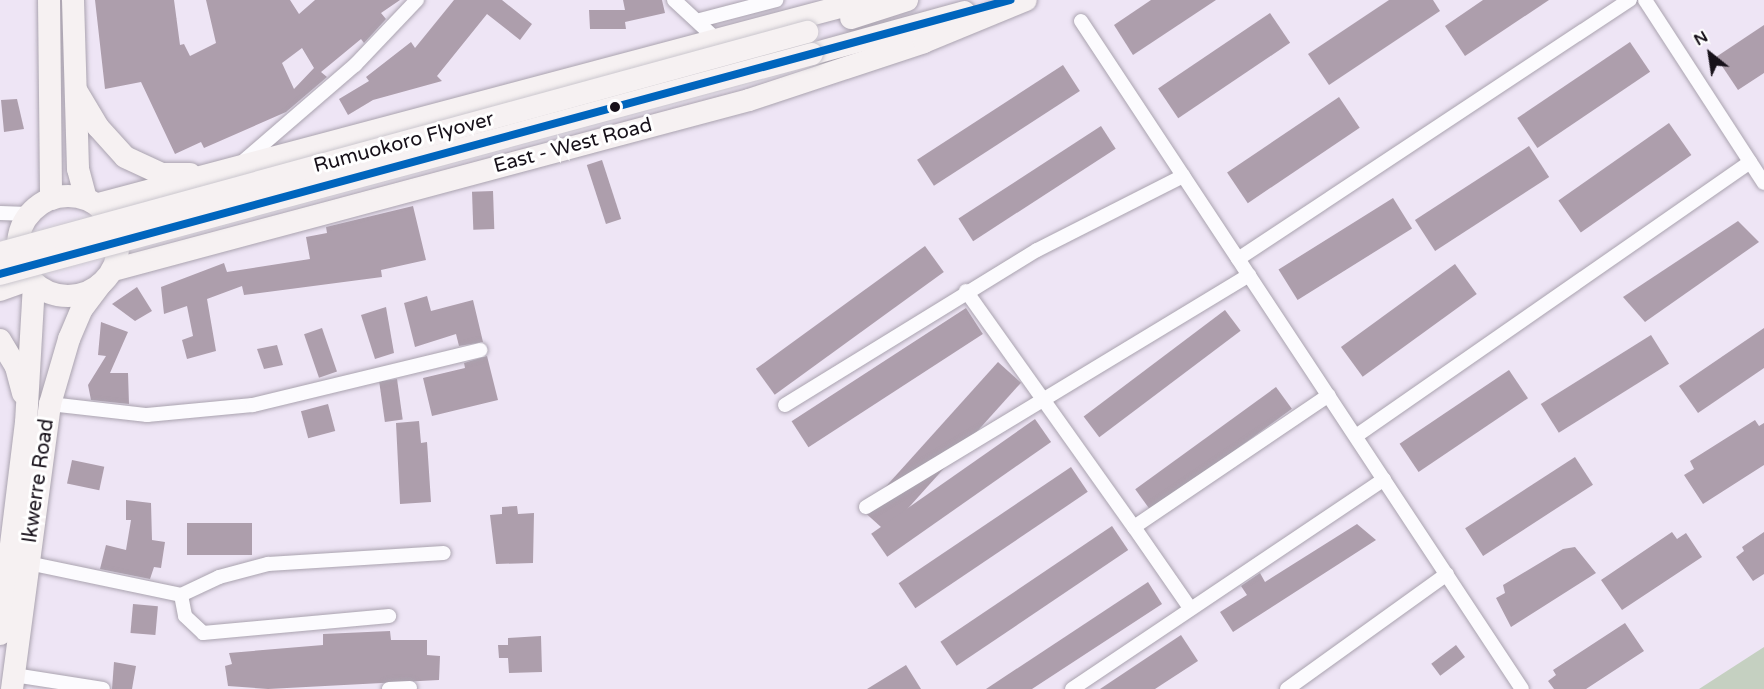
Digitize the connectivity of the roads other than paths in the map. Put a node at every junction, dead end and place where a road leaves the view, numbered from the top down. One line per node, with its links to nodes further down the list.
1 (49, 0): 21 (main road)
2 (73, 0): 16 (main road)
3 (417, 0): 18 (street)
4 (674, 0): 12 (street)
5 (776, 0): 12 (street)
6 (866, 0): 14 (main road)
7 (907, 0): 15 (main road)
8 (1010, 0): 15 (main road)
9 (1026, 0): 30 (main road, East - West Road)
10 (1630, 0): 27 (street)
11 (1645, 0): 17 (street)
12 (700, 20): 14 (street)
13 (1082, 21): 19 (street)
14 (715, 38): 18 (main road)
15 (810, 43): 26 (main road, Rumuokoro Flyover, bridge); 28 (main road, Rumuokoro Flyover, bridge)
16 (76, 89): 18 (main road); 22 (main road)
17 (1750, 162): 20 (street); 41 (street)
18 (222, 175): 22 (main road)
19 (1183, 176): 27 (street); 33 (street)
20 (1764, 183)
21 (51, 199): 22 (main road); 24 (main road)
22 (92, 201): 30 (main road)
23 (0, 213): 24 (street)
24 (26, 219): 25 (main road); 31 (main road)
25 (0, 230)
26 (0, 253)
27 (1238, 259): 29 (street)
28 (0, 274)
29 (1249, 275): 36 (street); 37 (street)
30 (107, 277): 31 (main road); 38 (main road, Ikwerre Road)
31 (32, 281): 32 (main road); 40 (main road, Ikwerre Road)
32 (0, 290)
33 (966, 291): 37 (street); 39 (street)
34 (0, 340): 40 (main road)
35 (480, 350): 38 (street)
36 (1329, 395): 41 (street); 44 (street)
37 (1041, 401): 43 (street); 44 (street)
38 (50, 404): 46 (main road, Ikwerre Road)
39 (785, 405)
40 (27, 408): 51 (main road, Ikwerre Road)
41 (1356, 436): 42 (street)
42 (1384, 479): 47 (street); 49 (street)
43 (866, 507)
44 (1134, 527): 49 (street)
45 (444, 553): 48 (street)
46 (28, 563): 48 (street); 52 (main road, Ikwerre Road)
47 (1447, 574): 57 (street); 58 (street)
48 (181, 595): 50 (street)
49 (1190, 608): 56 (street)
50 (389, 616)
51 (0, 634)
52 (13, 682): 54 (street)
53 (410, 688): 55 (street)
54 (103, 689)
55 (389, 689)
56 (1072, 689)
57 (1287, 689)
58 (1522, 689)

